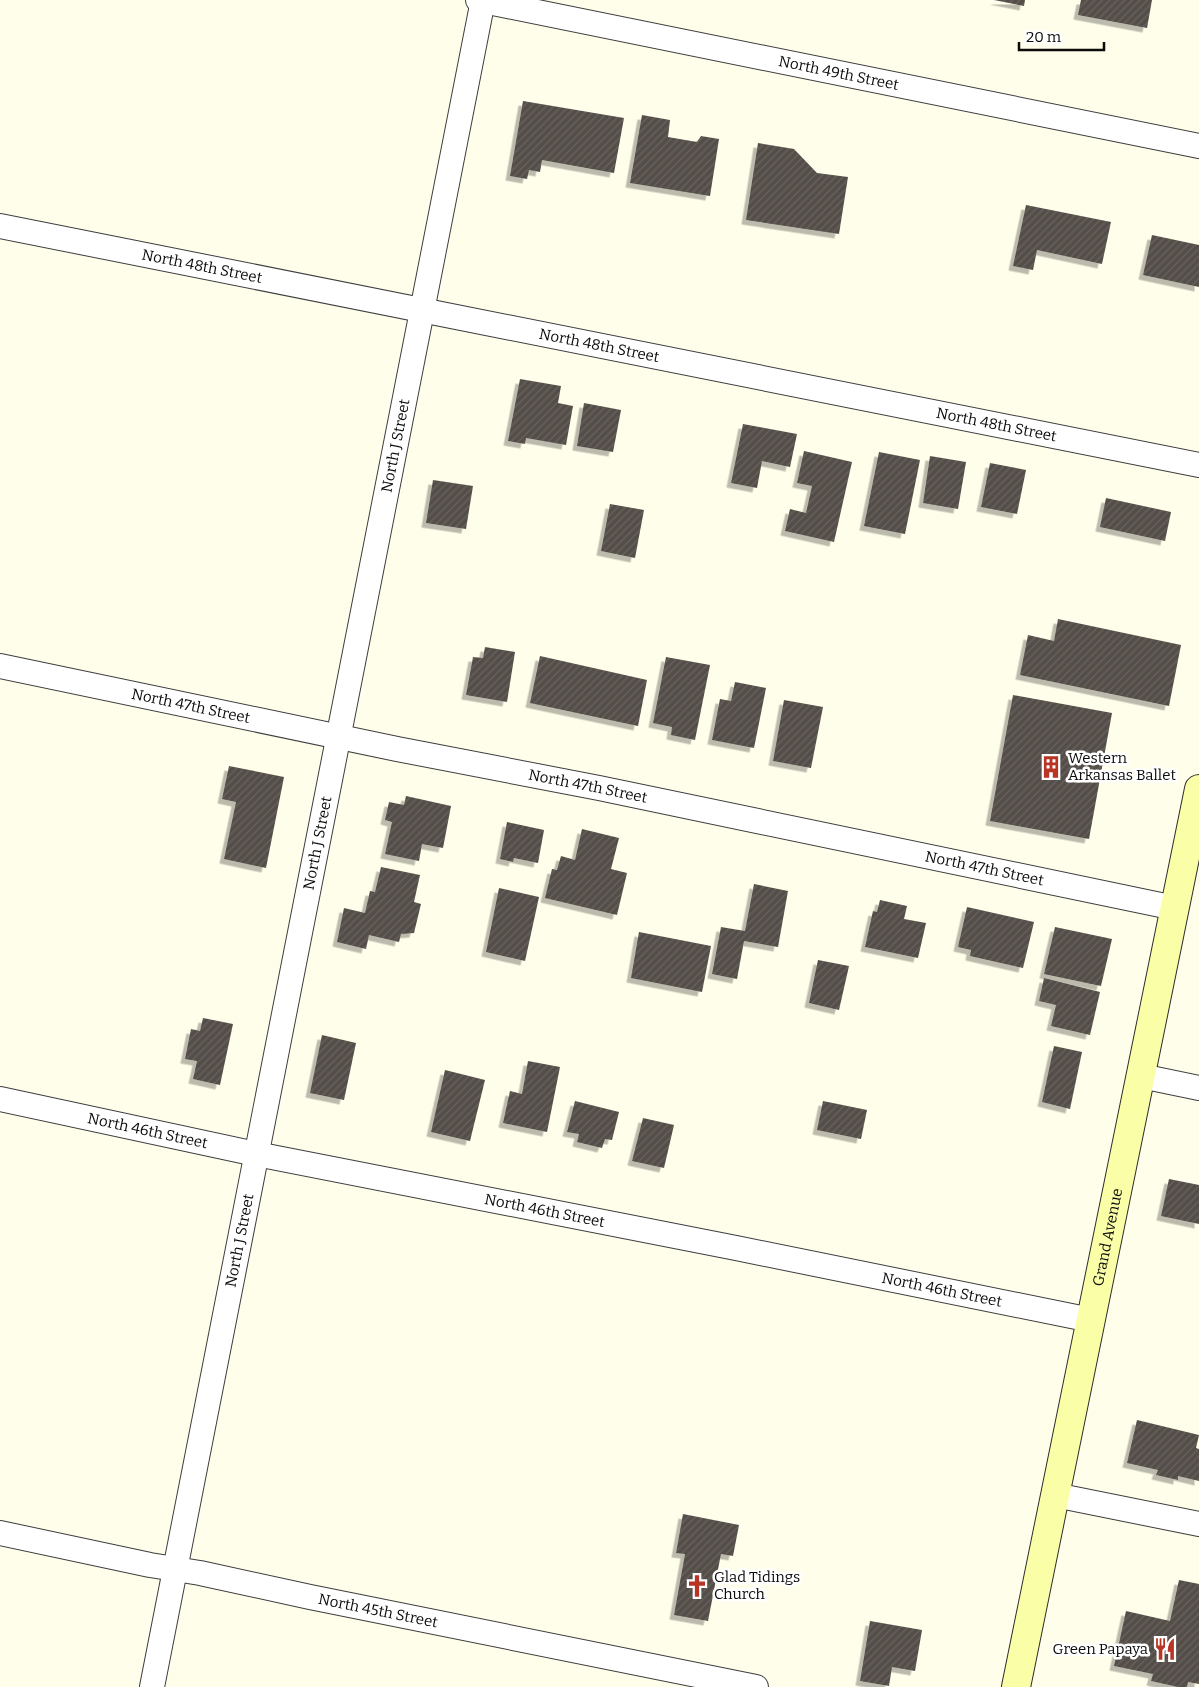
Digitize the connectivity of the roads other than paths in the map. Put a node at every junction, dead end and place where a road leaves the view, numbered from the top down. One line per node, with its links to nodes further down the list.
1 (481, 0): 2 (street, North 49th Street); 4 (street, North J Street)
2 (1199, 146)
3 (0, 226): 4 (street, North 48th Street)
4 (422, 310): 5 (street, North 48th Street); 7 (street, North J Street)
5 (1199, 465)
6 (0, 666): 7 (street, North 47th Street)
7 (339, 736): 9 (street, North 47th Street); 13 (street, North J Street)
8 (1199, 789): 9 (main road, Grand Avenue)
9 (1175, 908): 10 (main road, Grand Avenue)
10 (1140, 1076): 11 (street); 14 (main road, Grand Avenue)
11 (1199, 1088)
12 (0, 1099): 13 (street, North 46th Street)
13 (256, 1154): 14 (street, North 46th Street); 18 (street, North J Street)
14 (1091, 1320): 15 (main road, Grand Avenue)
15 (1055, 1495): 16 (street); 21 (main road, Grand Avenue)
16 (1199, 1524)
17 (0, 1533): 18 (street, North 45th Street)
18 (175, 1569): 19 (street, North J Street); 20 (street, North 45th Street)
19 (152, 1687)
20 (756, 1687)
21 (1016, 1687)

